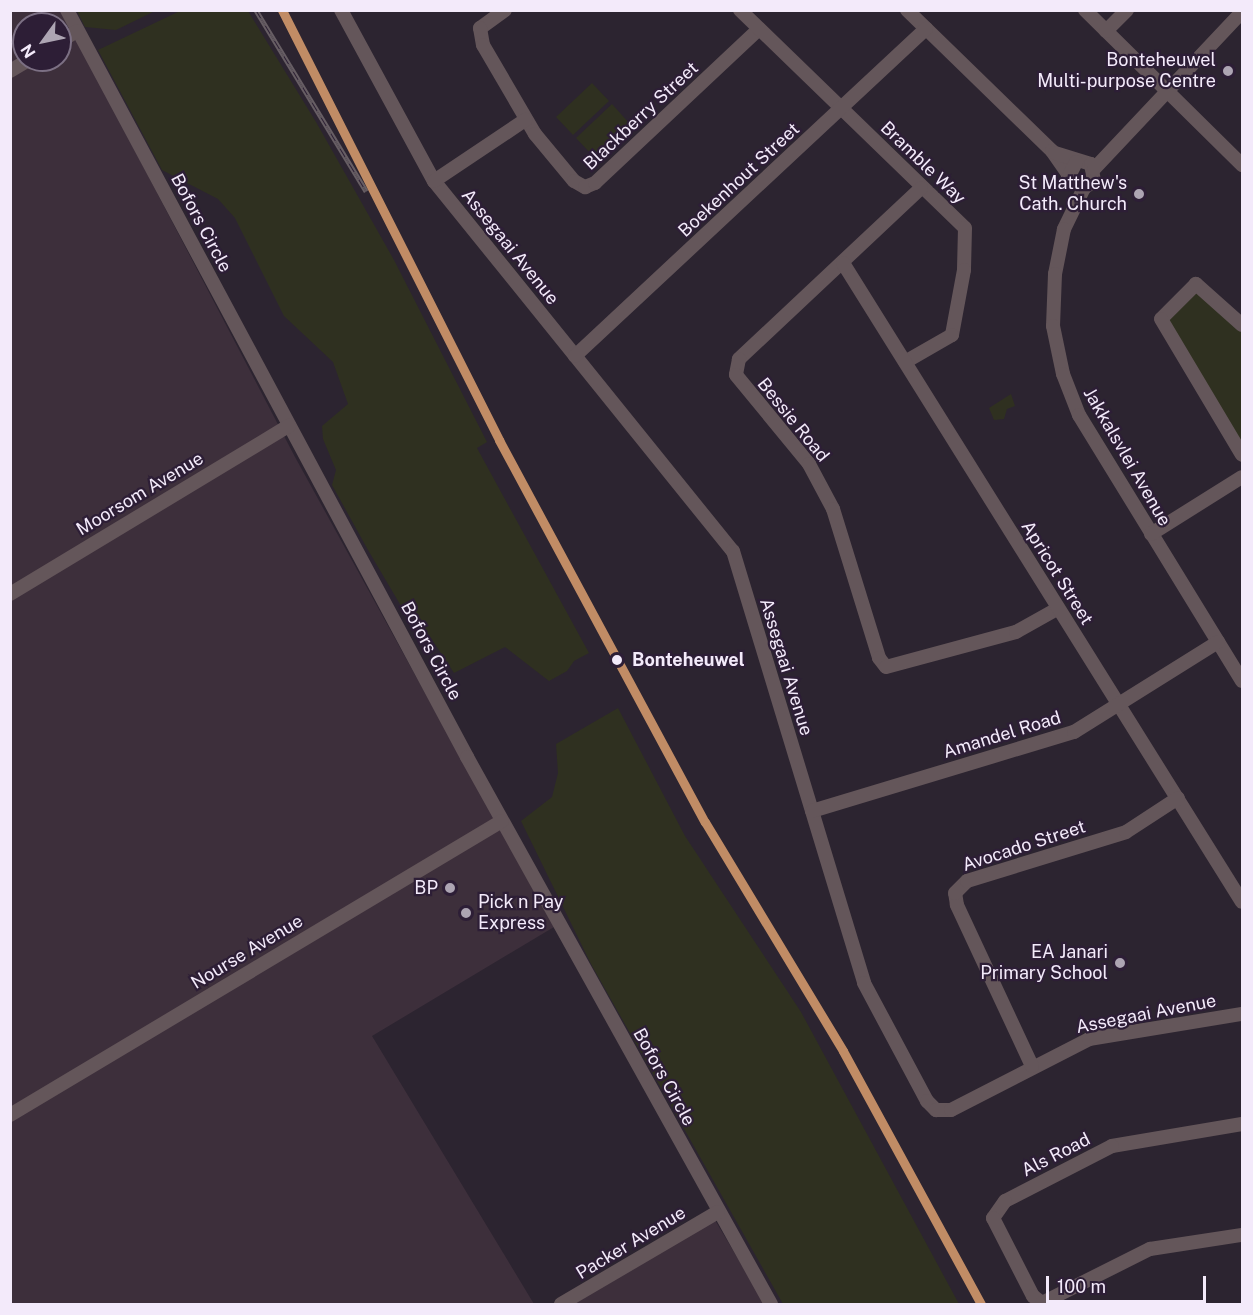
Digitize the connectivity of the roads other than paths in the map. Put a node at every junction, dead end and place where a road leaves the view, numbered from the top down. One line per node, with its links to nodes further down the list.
1 (67, 10): 11 (street, Bofors Circle)
2 (341, 10): 21 (street, Assegaai Avenue)
3 (505, 10): 16 (street, Blackberry Street)
4 (740, 10): 9 (street, Bramble Way)
5 (907, 10): 10 (street)
6 (1084, 10): 12 (street)
7 (1127, 10): 12 (street)
8 (1242, 12): 14 (street)
9 (759, 29): 15 (street, Bramble Way); 16 (street, Blackberry Street)
10 (926, 29): 15 (street, Boekenhout Street); 17 (street)
11 (77, 31): 13 (street); 29 (street, Bofors Circle)
12 (1106, 32): 14 (street)
13 (72, 34)
14 (1166, 91): 18 (street); 19 (street)
15 (841, 110): 22 (street, Bramble Way); 27 (street, Boekenhout Street)
16 (525, 120): 21 (street)
17 (1052, 151): 18 (street); 20 (street)
18 (1085, 164): 20 (street); 23 (street, Jakkalsvlei Avenue)
19 (1242, 165)
20 (1069, 178): 23 (street); 24 (street, Jakkalsvlei Avenue)
21 (434, 181): 27 (street, Assegaai Avenue)
22 (921, 188): 25 (street, Bessie Road); 28 (street, Bramble Way)
23 (1084, 188): 24 (street, Jakkalsvlei Avenue)
24 (1064, 229): 32 (street, Jakkalsvlei Avenue)
25 (843, 263): 28 (street, Apricot Street); 34 (street, Bessie Road)
26 (1242, 326): 30 (street)
27 (575, 356): 39 (street, Assegaai Avenue)
28 (905, 362): 34 (street, Apricot Street)
29 (289, 426): 33 (street, Moorsom Avenue); 40 (street, Bofors Circle)
30 (1242, 455)
31 (1242, 477): 32 (street)
32 (1151, 534): 35 (street, Jakkalsvlei Avenue)
33 (10, 594)
34 (1057, 609): 37 (street, Apricot Street)
35 (1218, 642): 36 (street, Jakkalsvlei Avenue); 37 (street, Amandel Road)
36 (1242, 681)
37 (1119, 704): 38 (street, Apricot Street); 39 (street, Amandel Road)
38 (1178, 798): 41 (street, Apricot Street); 43 (street, Avocado Street)
39 (812, 811): 43 (street, Assegaai Avenue)
40 (502, 821): 44 (street, Nourse Avenue); 46 (street, Bofors Circle)
41 (1242, 902)
42 (1242, 1014): 43 (street, Assegaai Avenue)
43 (1032, 1066)
44 (10, 1114)
45 (1242, 1124): 48 (street, Als Road)
46 (718, 1212): 49 (street, Packer Avenue); 50 (street, Bofors Circle)
47 (1242, 1235): 48 (street, Als Road)
48 (1042, 1304)
49 (561, 1305)
50 (771, 1305)

